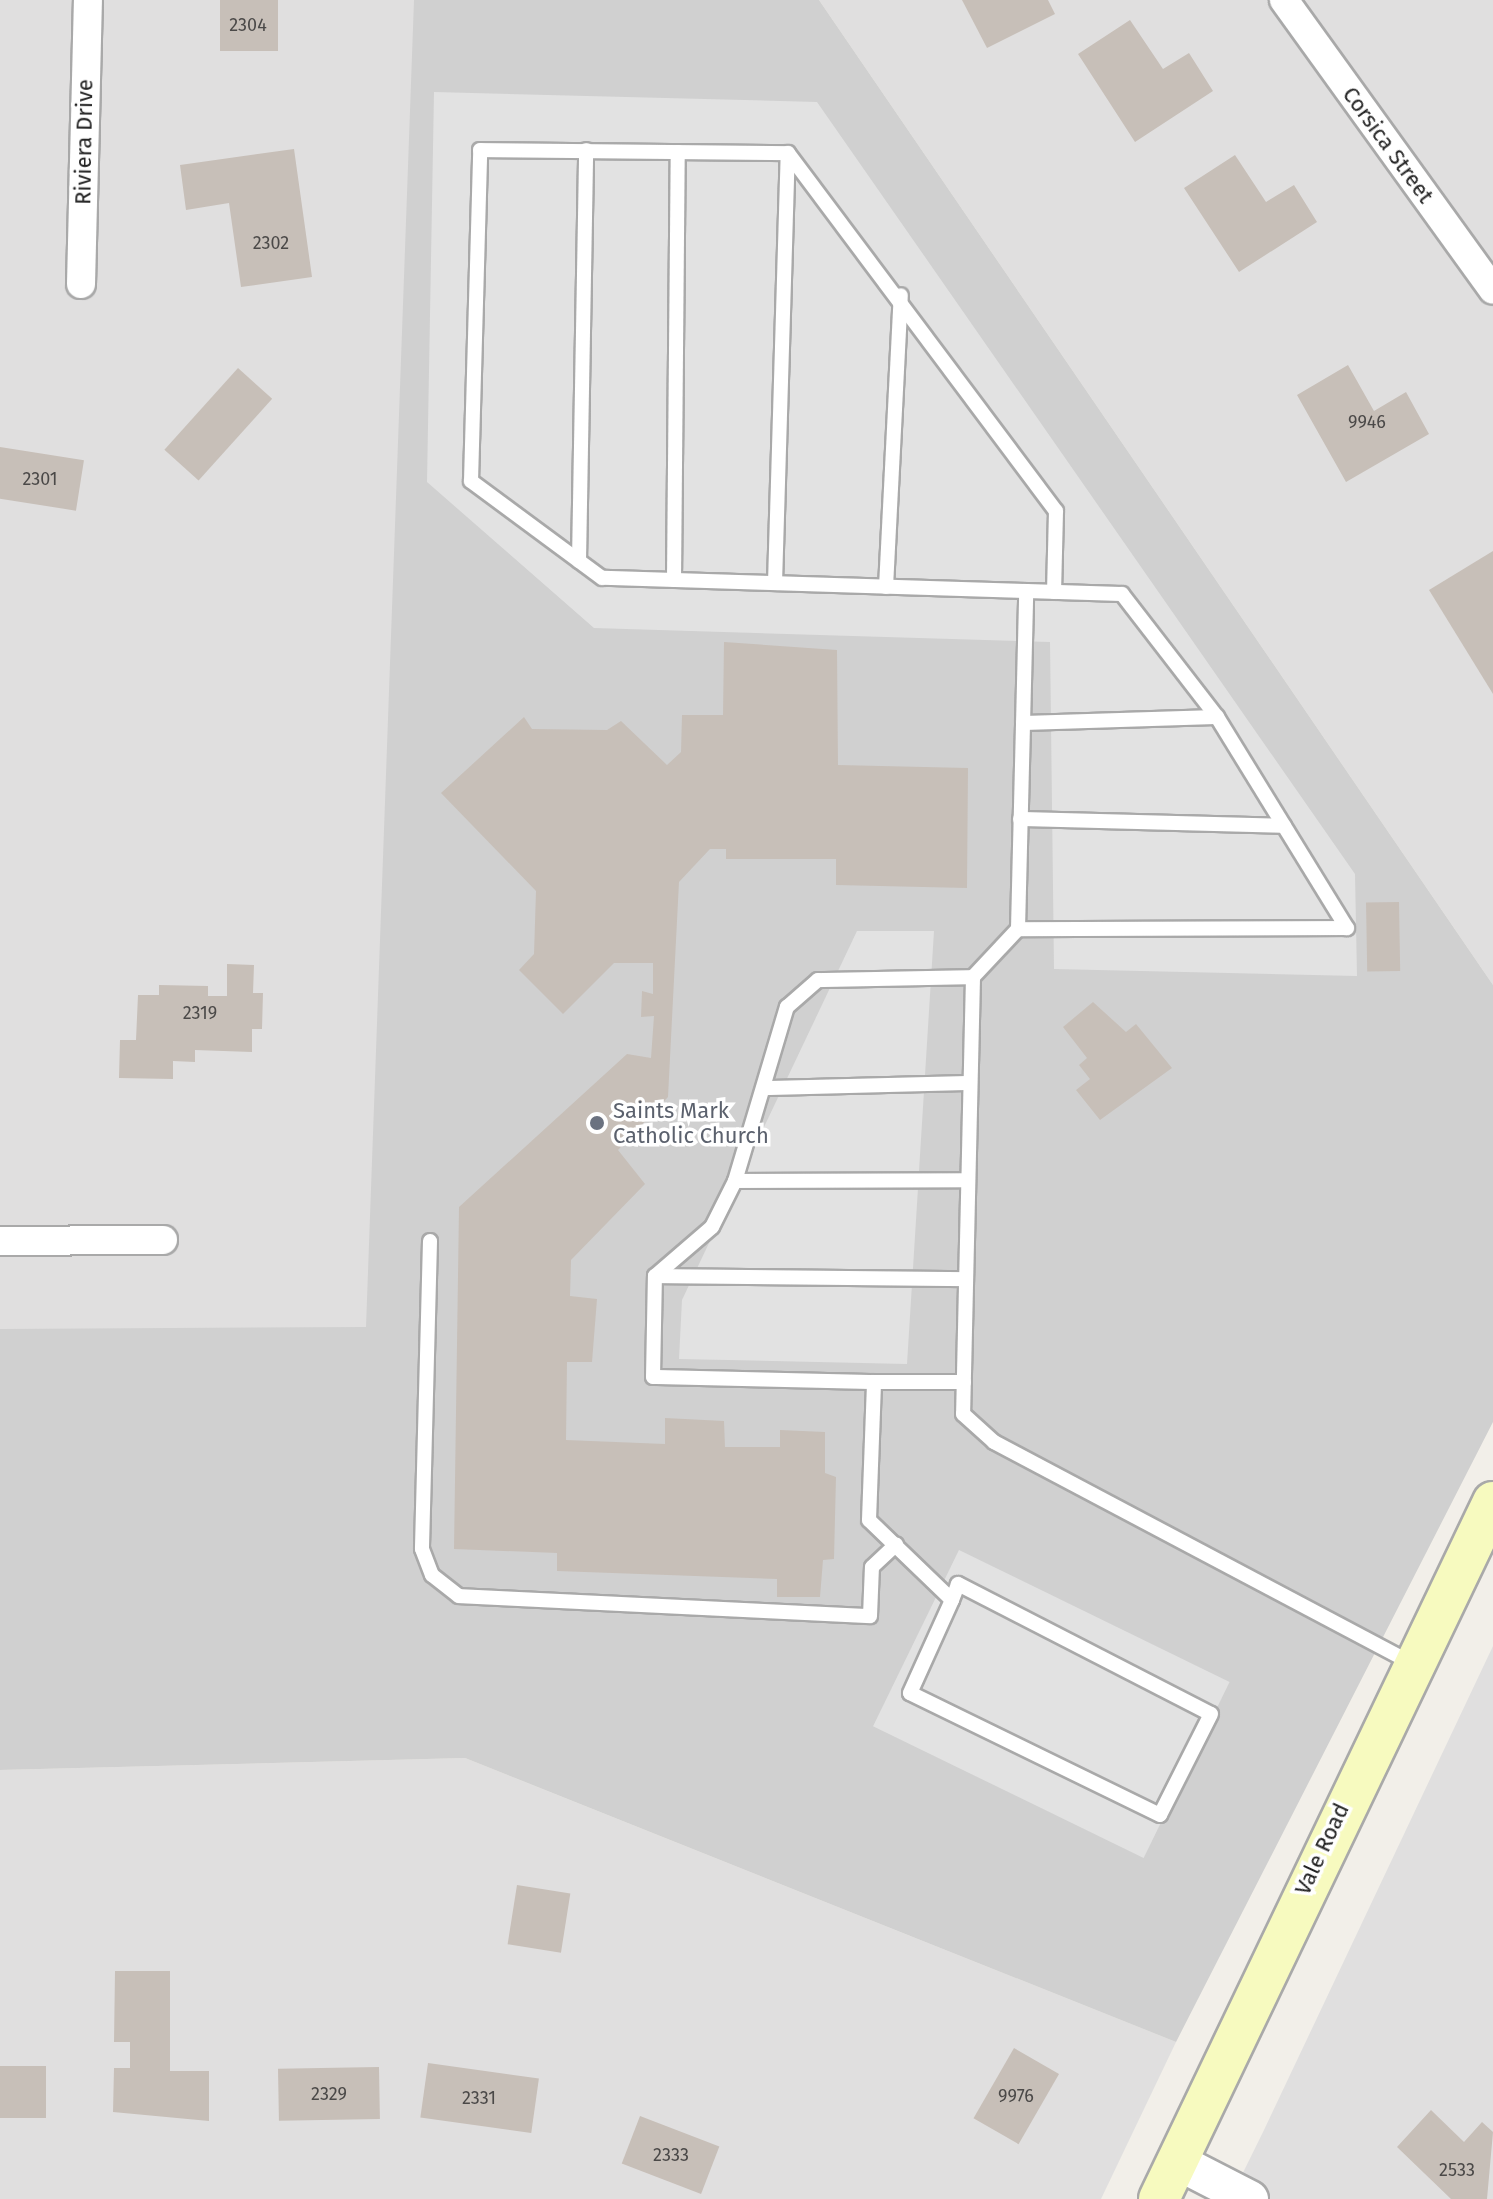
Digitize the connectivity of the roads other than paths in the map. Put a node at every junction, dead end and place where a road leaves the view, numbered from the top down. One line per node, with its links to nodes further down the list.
1 (88, 0): 6 (street, Riviera Drive)
2 (1284, 0): 7 (street, Corsica Street)
3 (586, 150): 4 (lane); 9 (lane); 9 (lane)
4 (678, 152): 5 (lane); 10 (lane)
5 (788, 153): 8 (lane); 11 (lane)
6 (81, 284)
7 (1493, 290)
8 (901, 295): 12 (lane); 14 (lane)
9 (579, 561): 10 (lane)
10 (674, 580): 11 (lane)
11 (775, 583): 12 (lane)
12 (886, 587): 13 (lane)
13 (1026, 591): 14 (lane); 16 (lane)
14 (1054, 592): 15 (lane)
15 (1217, 717): 16 (lane); 18 (lane)
16 (1023, 723): 17 (lane)
17 (1020, 819): 18 (lane); 19 (lane)
18 (1284, 826): 19 (lane)
19 (1018, 929): 20 (lane)
20 (973, 977): 21 (lane); 22 (lane)
21 (970, 1083): 22 (lane); 23 (lane)
22 (767, 1088): 24 (lane)
23 (968, 1180): 24 (lane); 29 (lane)
24 (735, 1181): 28 (lane)
25 (163, 1240): 26 (street)
26 (0, 1241)
27 (430, 1241): 33 (lane)
28 (655, 1276): 29 (lane); 30 (lane)
29 (966, 1279): 31 (lane)
30 (874, 1382): 31 (lane); 33 (lane)
31 (964, 1382): 35 (lane)
32 (1493, 1502): 35 (main road, Vale Road)
33 (896, 1545): 34 (lane)
34 (952, 1600): 34 (lane)
35 (1411, 1663): 36 (main road, Vale Road)
36 (1178, 2162): 37 (main road, Vale Road); 38 (street)
37 (1159, 2199)
38 (1250, 2199)

